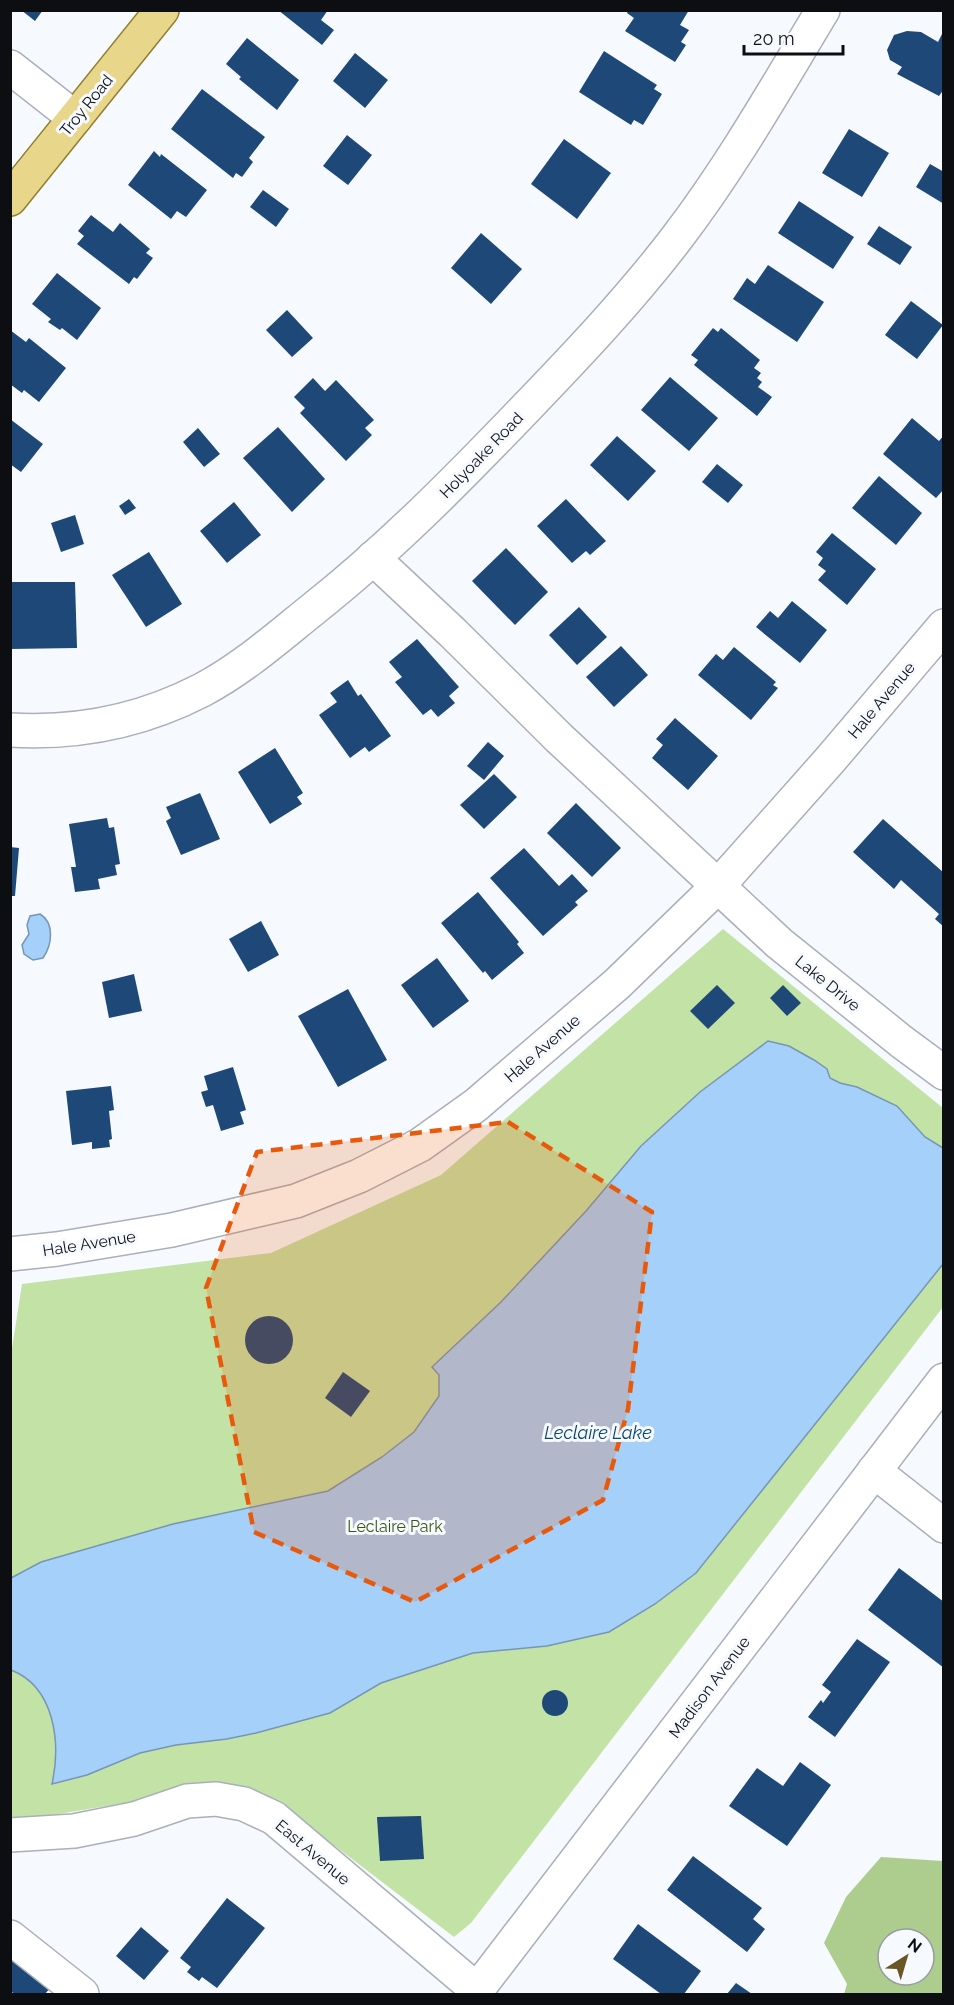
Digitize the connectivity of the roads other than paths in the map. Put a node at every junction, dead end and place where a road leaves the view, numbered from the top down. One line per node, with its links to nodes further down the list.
1 (162, 10): 4 (main road, Troy Road)
2 (823, 10): 6 (street, Holyoake Road)
3 (10, 67): 4 (street)
4 (75, 118): 5 (main road, Troy Road)
5 (10, 199)
6 (373, 558): 8 (street, Holyoake Road); 9 (street, Lake Drive)
7 (944, 626): 9 (street, Hale Avenue)
8 (10, 730)
9 (718, 886): 10 (street, Lake Drive); 11 (street, Hale Avenue)
10 (944, 1073)
11 (10, 1254)
12 (944, 1380): 13 (street, Madison Avenue)
13 (874, 1471): 14 (street); 17 (street, Madison Avenue)
14 (944, 1526)
15 (10, 1835): 17 (street, East Avenue)
16 (10, 1937): 18 (street)
17 (475, 1992)
18 (82, 1995)

